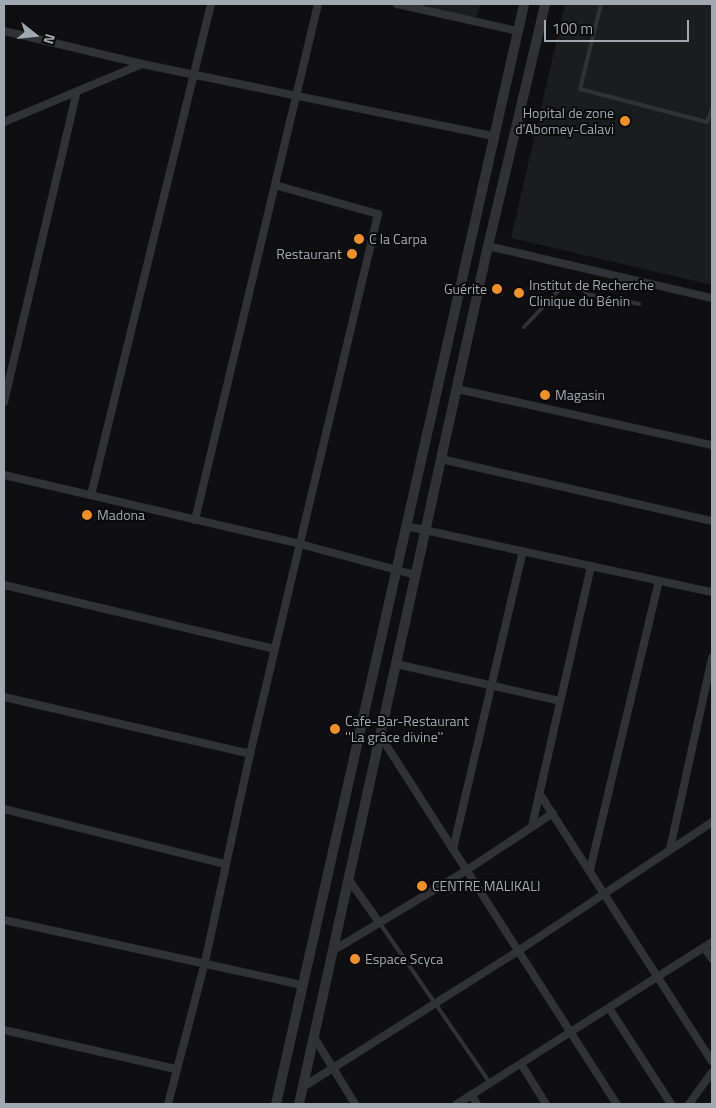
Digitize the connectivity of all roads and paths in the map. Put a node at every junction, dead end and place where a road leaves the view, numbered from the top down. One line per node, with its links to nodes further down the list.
1 (211, 4): 10 (street)
2 (318, 4): 11 (street)
3 (397, 4): 8 (street)
4 (524, 4): 8 (street)
5 (545, 4): 17 (street)
6 (601, 4): 13 (lane)
7 (4, 31): 9 (street)
8 (518, 31): 15 (street)
9 (142, 64): 10 (street); 12 (street)
10 (194, 73): 11 (street); 26 (street)
11 (296, 94): 15 (street); 16 (street)
12 (76, 95): 14 (street); 22 (street)
13 (712, 109)
14 (4, 122)
15 (494, 136): 29 (street)
16 (275, 185): 27 (street); 31 (street)
17 (488, 246): 18 (street); 21 (street)
18 (712, 298)
19 (639, 304): 20 (lane)
20 (524, 327)
21 (456, 389): 23 (street); 24 (street)
22 (4, 402)
23 (712, 445)
24 (441, 459): 28 (street); 30 (street)
25 (4, 476): 26 (street)
26 (91, 495): 27 (street)
27 (195, 520): 31 (street)
28 (712, 521)
29 (406, 526): 30 (street); 34 (street)
30 (426, 530): 32 (street); 35 (street)
31 (300, 544): 34 (street); 39 (street)
32 (523, 551): 33 (street); 42 (street)
33 (591, 566): 36 (street); 44 (street)
34 (396, 570): 35 (street); 68 (street)
35 (416, 575): 41 (street)
36 (658, 581): 38 (street); 56 (street)
37 (4, 585): 39 (street)
38 (712, 592)
39 (275, 649): 46 (street)
40 (712, 658): 53 (street)
41 (396, 664): 42 (street); 45 (street)
42 (492, 686): 44 (street); 52 (street)
43 (4, 697): 46 (street)
44 (560, 701): 47 (street)
45 (380, 737): 52 (street); 57 (street)
46 (250, 754): 54 (street)
47 (539, 793): 49 (street); 51 (street)
48 (4, 809): 54 (street)
49 (553, 812): 51 (street); 56 (street)
50 (712, 822): 53 (street)
51 (532, 826): 55 (street)
52 (453, 849): 55 (street)
53 (670, 849): 58 (street)
54 (225, 864): 66 (street)
55 (466, 870): 60 (street); 64 (street)
56 (590, 870): 58 (street)
57 (349, 880): 60 (street); 63 (street)
58 (604, 892): 64 (street); 67 (street)
59 (4, 920): 66 (street)
60 (379, 922): 63 (street); 69 (lane)
61 (712, 942): 62 (street)
62 (704, 947): 65 (street); 67 (street)
63 (334, 950): 73 (street)
64 (518, 951): 69 (street); 72 (street)
65 (712, 959)
66 (204, 962): 68 (street); 77 (street)
67 (658, 976): 70 (street); 74 (street)
68 (302, 985): 83 (street)
69 (434, 1002): 76 (street); 79 (lane)
70 (608, 1008): 72 (street); 90 (street)
71 (4, 1030): 77 (street)
72 (571, 1032): 75 (street); 89 (street)
73 (314, 1037): 76 (street); 80 (street)
74 (712, 1061)
75 (521, 1064): 79 (street); 88 (street)
76 (333, 1068): 80 (street); 85 (street)
77 (176, 1069): 82 (street)
78 (712, 1072): 91 (street)
79 (490, 1084): 81 (street)
80 (303, 1087): 84 (street)
81 (471, 1095): 86 (street); 87 (street)
82 (168, 1104)
83 (276, 1104)
84 (299, 1104)
85 (355, 1104)
86 (457, 1104)
87 (477, 1104)
88 (546, 1104)
89 (617, 1104)
90 (671, 1104)
91 (689, 1104)

